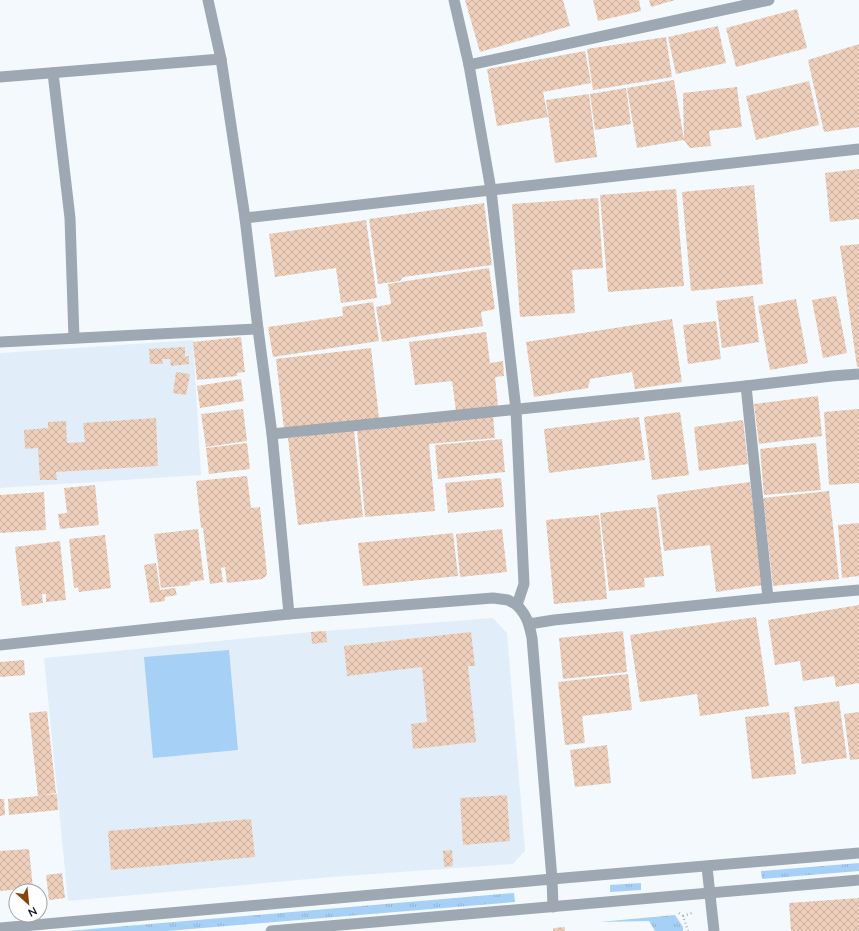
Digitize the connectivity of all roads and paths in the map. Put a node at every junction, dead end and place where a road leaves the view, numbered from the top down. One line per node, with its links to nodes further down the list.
1 (208, 0): 4 (street)
2 (454, 0): 5 (street)
3 (769, 0): 5 (street)
4 (221, 59): 6 (street); 10 (street)
5 (469, 65): 9 (street)
6 (53, 73): 7 (street); 12 (street)
7 (0, 77)
8 (859, 149): 9 (street)
9 (491, 190): 10 (street); 16 (street)
10 (245, 218): 11 (street)
11 (258, 329): 12 (street); 17 (street)
12 (74, 338): 13 (street)
13 (0, 342)
14 (859, 374): 15 (street)
15 (746, 386): 16 (street); 19 (street)
16 (516, 410): 17 (street); 20 (street)
17 (272, 434): 21 (street)
18 (859, 590): 19 (street)
19 (768, 598): 22 (street)
20 (517, 605): 21 (street); 22 (street)
21 (289, 614): 23 (street)
22 (529, 624): 26 (street)
23 (0, 646)
24 (859, 853): 25 (street)
25 (707, 866): 26 (street); 28 (street)
26 (552, 879): 29 (street); 30 (street)
27 (859, 880): 28 (street)
28 (710, 892): 29 (street); 32 (street)
29 (554, 907): 31 (street)
30 (0, 928)
31 (271, 931)
32 (714, 931)

